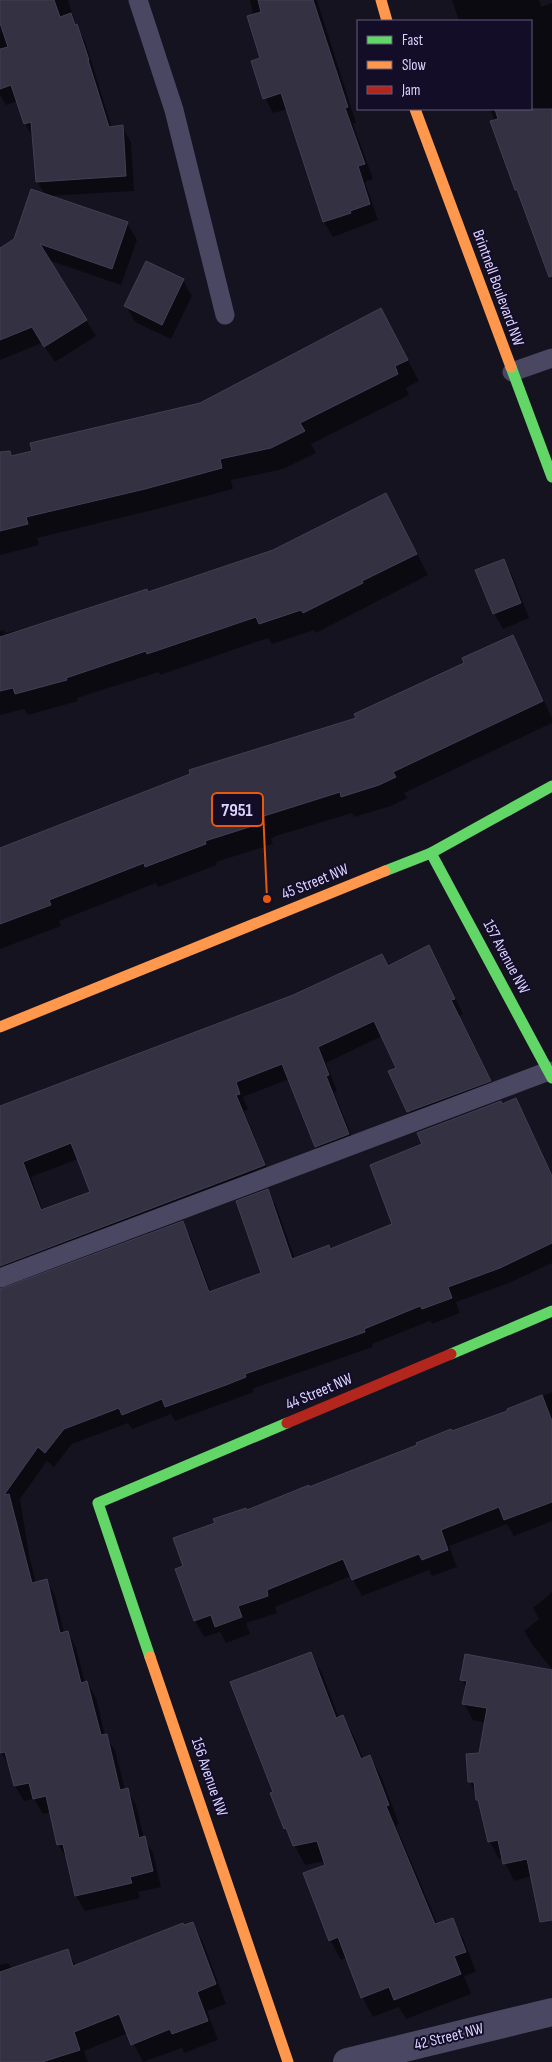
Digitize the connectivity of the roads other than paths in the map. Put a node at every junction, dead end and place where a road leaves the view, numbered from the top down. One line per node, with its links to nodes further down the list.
1 (138, 0): 5 (lane)
2 (381, 0): 3 (street)
3 (387, 20)
4 (416, 110): 7 (street, Brintnell Boulevard NW)
5 (224, 315)
6 (552, 358): 7 (lane)
7 (512, 372): 8 (street, Brintnell Boulevard NW)
8 (552, 477)
9 (552, 786): 10 (street, 45 Street NW)
10 (431, 853): 11 (street, 45 Street NW); 12 (street, 157 Avenue NW)
11 (0, 1027)
12 (550, 1074): 13 (lane)
13 (0, 1278)
14 (552, 1311): 15 (street, 44 Street NW)
15 (98, 1503): 17 (street, 156 Avenue NW)
16 (552, 2012): 18 (street, 42 Street NW)
17 (288, 2062)
18 (347, 2062)

